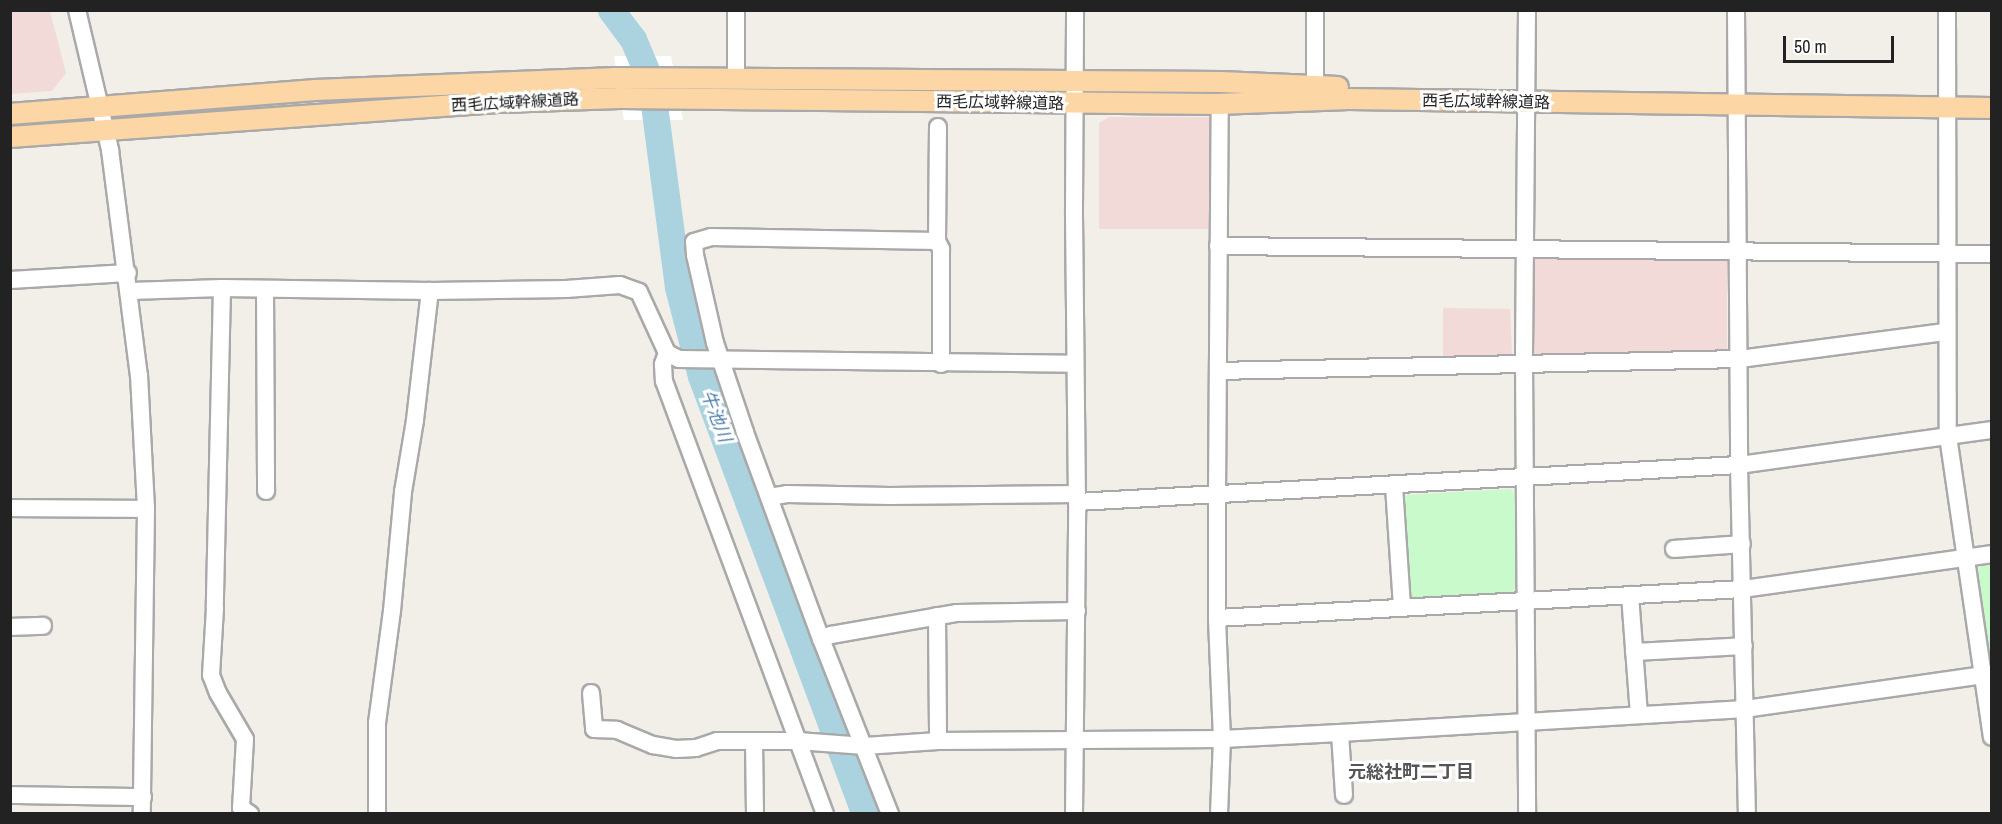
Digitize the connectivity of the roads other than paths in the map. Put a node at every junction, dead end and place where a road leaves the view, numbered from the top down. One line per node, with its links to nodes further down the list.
1 (77, 10): 17 (street)
2 (736, 10): 8 (street)
3 (1075, 10): 9 (street)
4 (1315, 10): 10 (street)
5 (1527, 10): 12 (street)
6 (1736, 10): 13 (street)
7 (1947, 10): 14 (street)
8 (736, 78): 9 (main road, 西毛広域幹線道路); 17 (main road, 西毛広域幹線道路)
9 (1074, 81): 10 (main road, 西毛広域幹線道路); 15 (street)
10 (1315, 85): 12 (main road, 西毛広域幹線道路)
11 (1992, 94): 14 (main road, 西毛広域幹線道路)
12 (1525, 95): 13 (main road, 西毛広域幹線道路); 16 (main road, 西毛広域幹線道路); 25 (street)
13 (1736, 98): 14 (main road, 西毛広域幹線道路); 26 (street)
14 (1947, 100): 18 (main road, 西毛広域幹線道路); 27 (street)
15 (1074, 104): 16 (main road, 西毛広域幹線道路); 21 (main road, 西毛広域幹線道路); 41 (street)
16 (1220, 104): 24 (street)
17 (102, 107): 19 (main road, 西毛広域幹線道路); 21 (street)
18 (1992, 108)
19 (10, 114)
20 (938, 127): 23 (street)
21 (107, 130): 22 (main road, 西毛広域幹線道路); 29 (street)
22 (10, 137)
23 (937, 242): 38 (street); 39 (street)
24 (1218, 246): 25 (street); 42 (street)
25 (1524, 250): 26 (street); 40 (street)
26 (1738, 251): 27 (street); 37 (street)
27 (1947, 254): 28 (street); 35 (street)
28 (1992, 254)
29 (128, 273): 30 (street); 33 (street)
30 (10, 280)
31 (222, 288): 32 (street); 33 (street); 86 (street)
32 (265, 289): 34 (street); 48 (street)
33 (130, 291): 53 (street)
34 (430, 291): 36 (street); 87 (street)
35 (1946, 332): 37 (street); 44 (street)
36 (673, 356): 38 (street); 79 (street)
37 (1740, 359): 40 (street); 45 (street)
38 (717, 360): 39 (street); 50 (street)
39 (941, 363): 41 (street)
40 (1524, 363): 42 (street); 46 (street)
41 (1075, 364): 51 (street)
42 (1218, 371): 49 (street)
43 (1992, 430): 44 (street)
44 (1948, 436): 45 (street); 57 (street)
45 (1739, 465): 46 (street); 54 (street)
46 (1525, 478): 47 (street); 60 (street)
47 (1394, 486): 49 (street); 61 (street)
48 (266, 490)
49 (1217, 495): 51 (street); 64 (street)
50 (769, 497): 51 (street); 67 (street)
51 (1077, 498): 62 (street)
52 (10, 508): 53 (street)
53 (146, 509): 85 (street)
54 (1742, 544): 55 (street); 58 (street)
55 (1674, 549)
56 (1992, 554): 57 (street)
57 (1964, 557): 58 (street); 70 (street)
58 (1743, 589): 59 (street); 68 (street)
59 (1630, 595): 60 (street); 69 (street)
60 (1525, 601): 61 (street); 74 (street)
61 (1402, 608): 64 (street)
62 (1077, 611): 63 (street); 81 (street)
63 (937, 616): 67 (street); 80 (street)
64 (1217, 618): 77 (street)
65 (44, 626): 66 (street)
66 (10, 627)
67 (821, 639): 82 (street)
68 (1744, 646): 69 (street); 72 (street)
69 (1634, 652): 73 (street)
70 (1986, 674): 72 (street); 76 (street)
71 (591, 693): 78 (street)
72 (1745, 709): 73 (street); 94 (street)
73 (1639, 714): 74 (street)
74 (1525, 721): 75 (street); 93 (street)
75 (1340, 733): 77 (street); 84 (street)
76 (1992, 737)
77 (1222, 739): 81 (street); 92 (street)
78 (754, 741): 79 (street); 88 (street)
79 (798, 741): 82 (street); 89 (street)
80 (938, 741): 81 (street); 82 (street)
81 (1074, 741): 91 (street)
82 (865, 746): 90 (street)
83 (10, 795): 85 (street)
84 (1344, 795)
85 (142, 805)
86 (250, 813)
87 (377, 813)
88 (755, 813)
89 (825, 813)
90 (890, 813)
91 (1074, 813)
92 (1219, 813)
93 (1527, 813)
94 (1747, 813)

